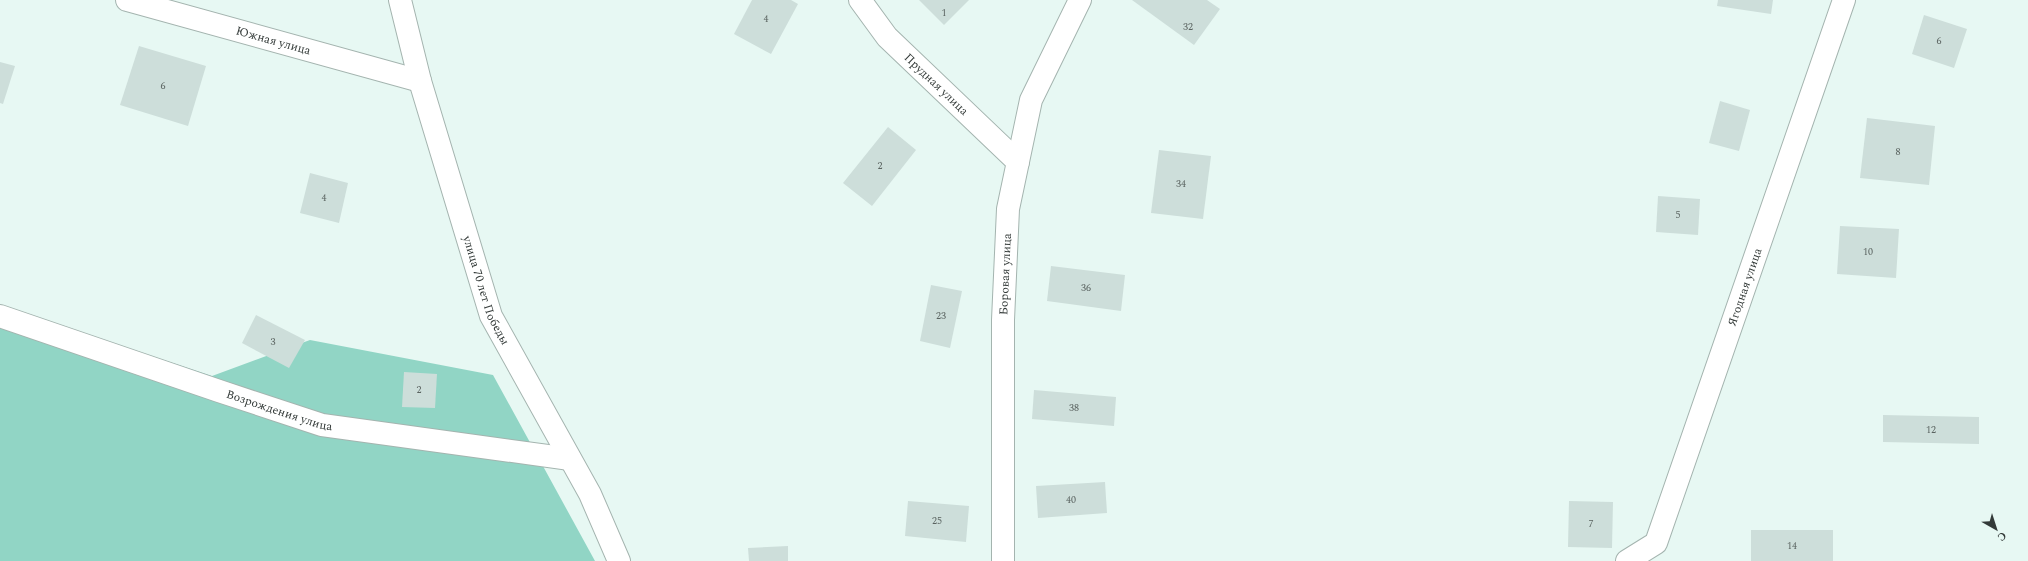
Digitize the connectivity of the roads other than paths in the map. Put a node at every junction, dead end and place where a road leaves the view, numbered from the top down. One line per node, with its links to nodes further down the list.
1 (127, 0): 6 (street, Южная улица)
2 (400, 0): 6 (street, улица 70 лет Победы)
3 (860, 0): 7 (street, Прудная улица)
4 (1080, 0): 7 (street, Боровая улица)
5 (1844, 0): 12 (street, Ягодная улица)
6 (420, 81): 9 (street, улица 70 лет Победы)
7 (1018, 162): 11 (street, Боровая улица)
8 (0, 316): 9 (street, Возрождения улица)
9 (570, 459): 10 (street, улица 70 лет Победы)
10 (619, 561)
11 (1003, 561)
12 (1627, 561)

